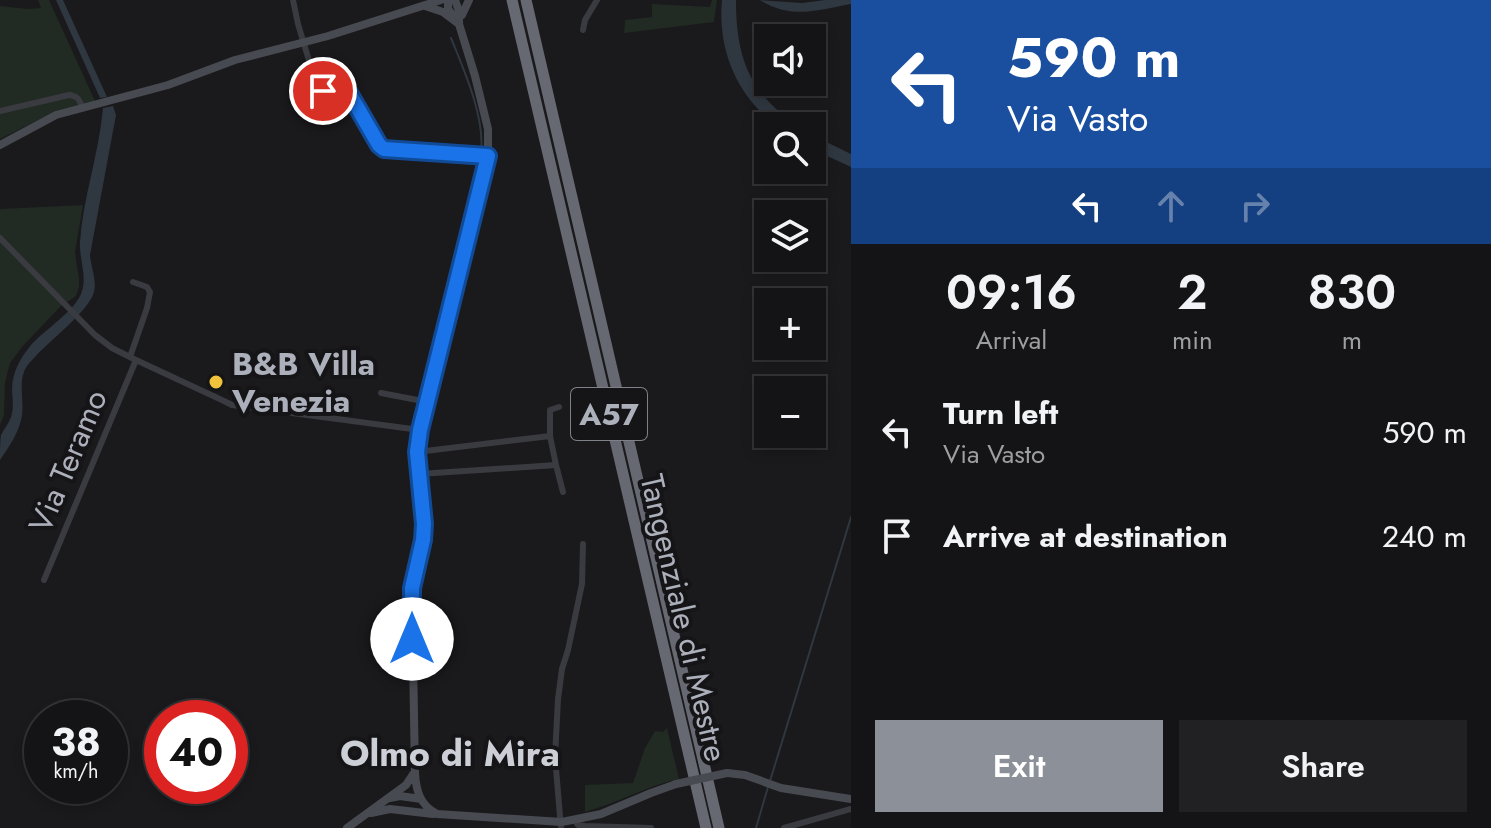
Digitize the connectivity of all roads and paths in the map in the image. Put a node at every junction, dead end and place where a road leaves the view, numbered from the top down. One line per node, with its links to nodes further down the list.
1 (293, 0): 12 (street)
2 (441, 0): 9 (street)
3 (448, 0): 10 (street)
4 (455, 0): 10 (street)
5 (469, 0): 10 (street)
6 (512, 0): 43 (highway, Tangenziale di Mestre / A57)
7 (526, 0): 44 (highway, Tangenziale di Mestre / A57)
8 (597, 0): 11 (street)
9 (423, 6): 10 (street); 12 (street)
10 (459, 24): 16 (street)
11 (583, 30)
12 (303, 43): 13 (street); 16 (street)
13 (82, 108): 14 (street); 15 (street)
14 (0, 111)
15 (0, 145)
16 (483, 155): 21 (street)
17 (0, 238): 19 (street)
18 (133, 282): 19 (street, Via Teramo)
19 (133, 359): 23 (street); 30 (street, Via Teramo)
20 (381, 393): 21 (street)
21 (428, 402): 23 (street)
22 (559, 407): 24 (street)
23 (420, 430): 25 (street)
24 (550, 436): 25 (street); 26 (street)
25 (417, 452): 27 (street)
26 (556, 465): 27 (street); 28 (street)
27 (419, 474): 31 (street)
28 (563, 492)
29 (583, 544): 40 (street)
30 (44, 580)
31 (415, 773): 32 (street); 33 (street)
32 (390, 798): 33 (street); 37 (street)
33 (421, 799): 36 (street); 38 (street)
34 (851, 799): 39 (street, bridge)
35 (851, 809): 45 (street)
36 (405, 811): 37 (street); 38 (street)
37 (367, 814): 41 (street)
38 (437, 814): 40 (street)
39 (574, 820): 40 (street); 42 (street)
40 (561, 825)
41 (347, 828)
42 (651, 828)
43 (706, 828)
44 (719, 828)
45 (784, 828)

